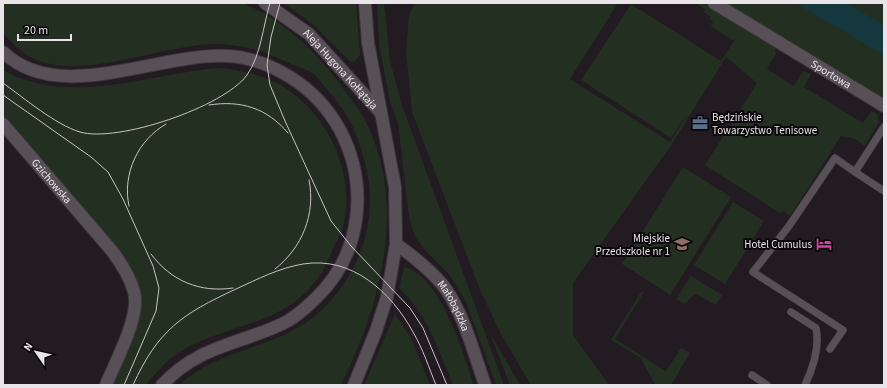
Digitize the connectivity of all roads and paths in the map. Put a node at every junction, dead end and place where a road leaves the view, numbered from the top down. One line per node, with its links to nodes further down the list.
1 (265, 3): 6 (main road, Aleja Hugona Kołłątaja)
2 (365, 3): 6 (main road, Aleja Hugona Kołłątaja)
3 (714, 3): 5 (main road, Sportowa)
4 (3, 52): 16 (main road)
5 (884, 106)
6 (382, 114): 11 (main road)
7 (3, 124): 15 (main road, Gzichowska)
8 (884, 127): 9 (lane)
9 (855, 172): 10 (lane); 13 (lane)
10 (884, 191)
11 (396, 244): 17 (main road); 18 (main road, Małobądzka)
12 (791, 312): 20 (lane)
13 (830, 349)
14 (752, 375): 19 (lane)
15 (106, 385)
16 (162, 385)
17 (354, 385)
18 (485, 385)
19 (767, 385)
20 (805, 385)

